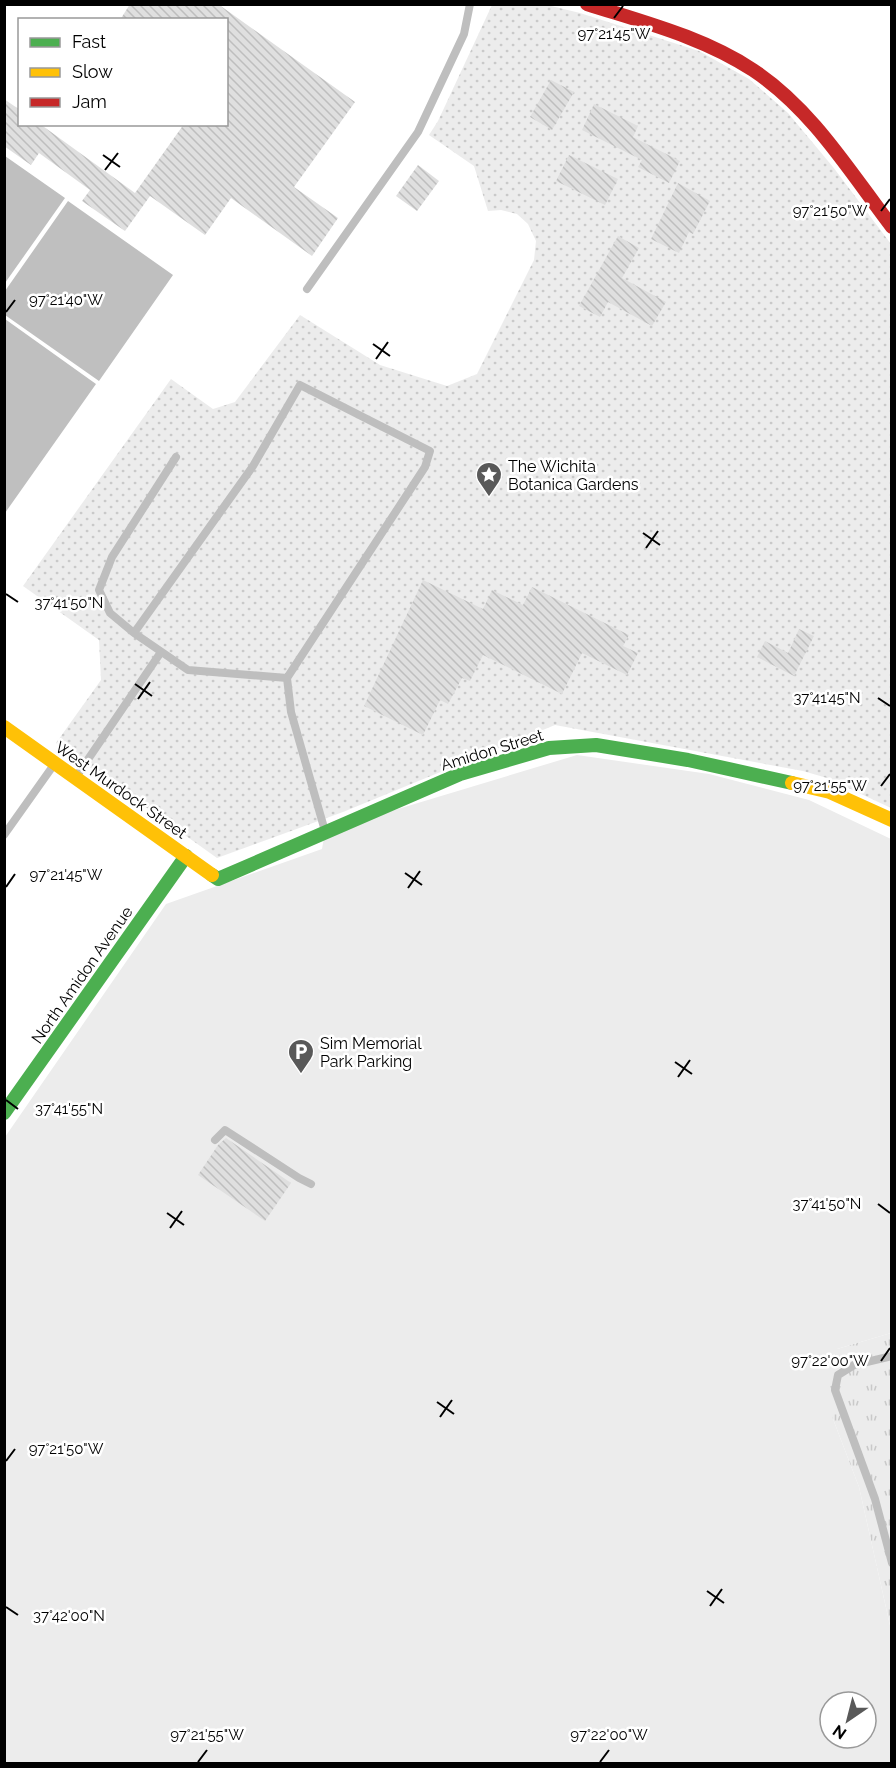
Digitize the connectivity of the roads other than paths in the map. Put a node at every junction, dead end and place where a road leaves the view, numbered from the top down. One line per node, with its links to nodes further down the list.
1 (470, 4): 4 (lane)
2 (587, 4): 3 (street)
3 (891, 227)
4 (308, 288)
5 (176, 457): 6 (lane)
6 (134, 633): 7 (lane); 8 (lane)
7 (161, 652): 8 (lane); 11 (lane)
8 (287, 678): 13 (lane)
9 (4, 727): 10 (street, West Murdock Street)
10 (55, 763): 11 (street, West Murdock Street); 14 (lane)
11 (76, 778): 15 (street, West Murdock Street)
12 (891, 820): 13 (street, Amidon Street)
13 (325, 831): 16 (street, Amidon Street)
14 (4, 835)
15 (186, 856): 16 (street, West Murdock Street); 17 (street, North Amidon Avenue)
16 (218, 879)
17 (4, 1113)
18 (215, 1140): 19 (lane)
19 (311, 1184)
20 (891, 1356): 21 (lane)
21 (891, 1563)

